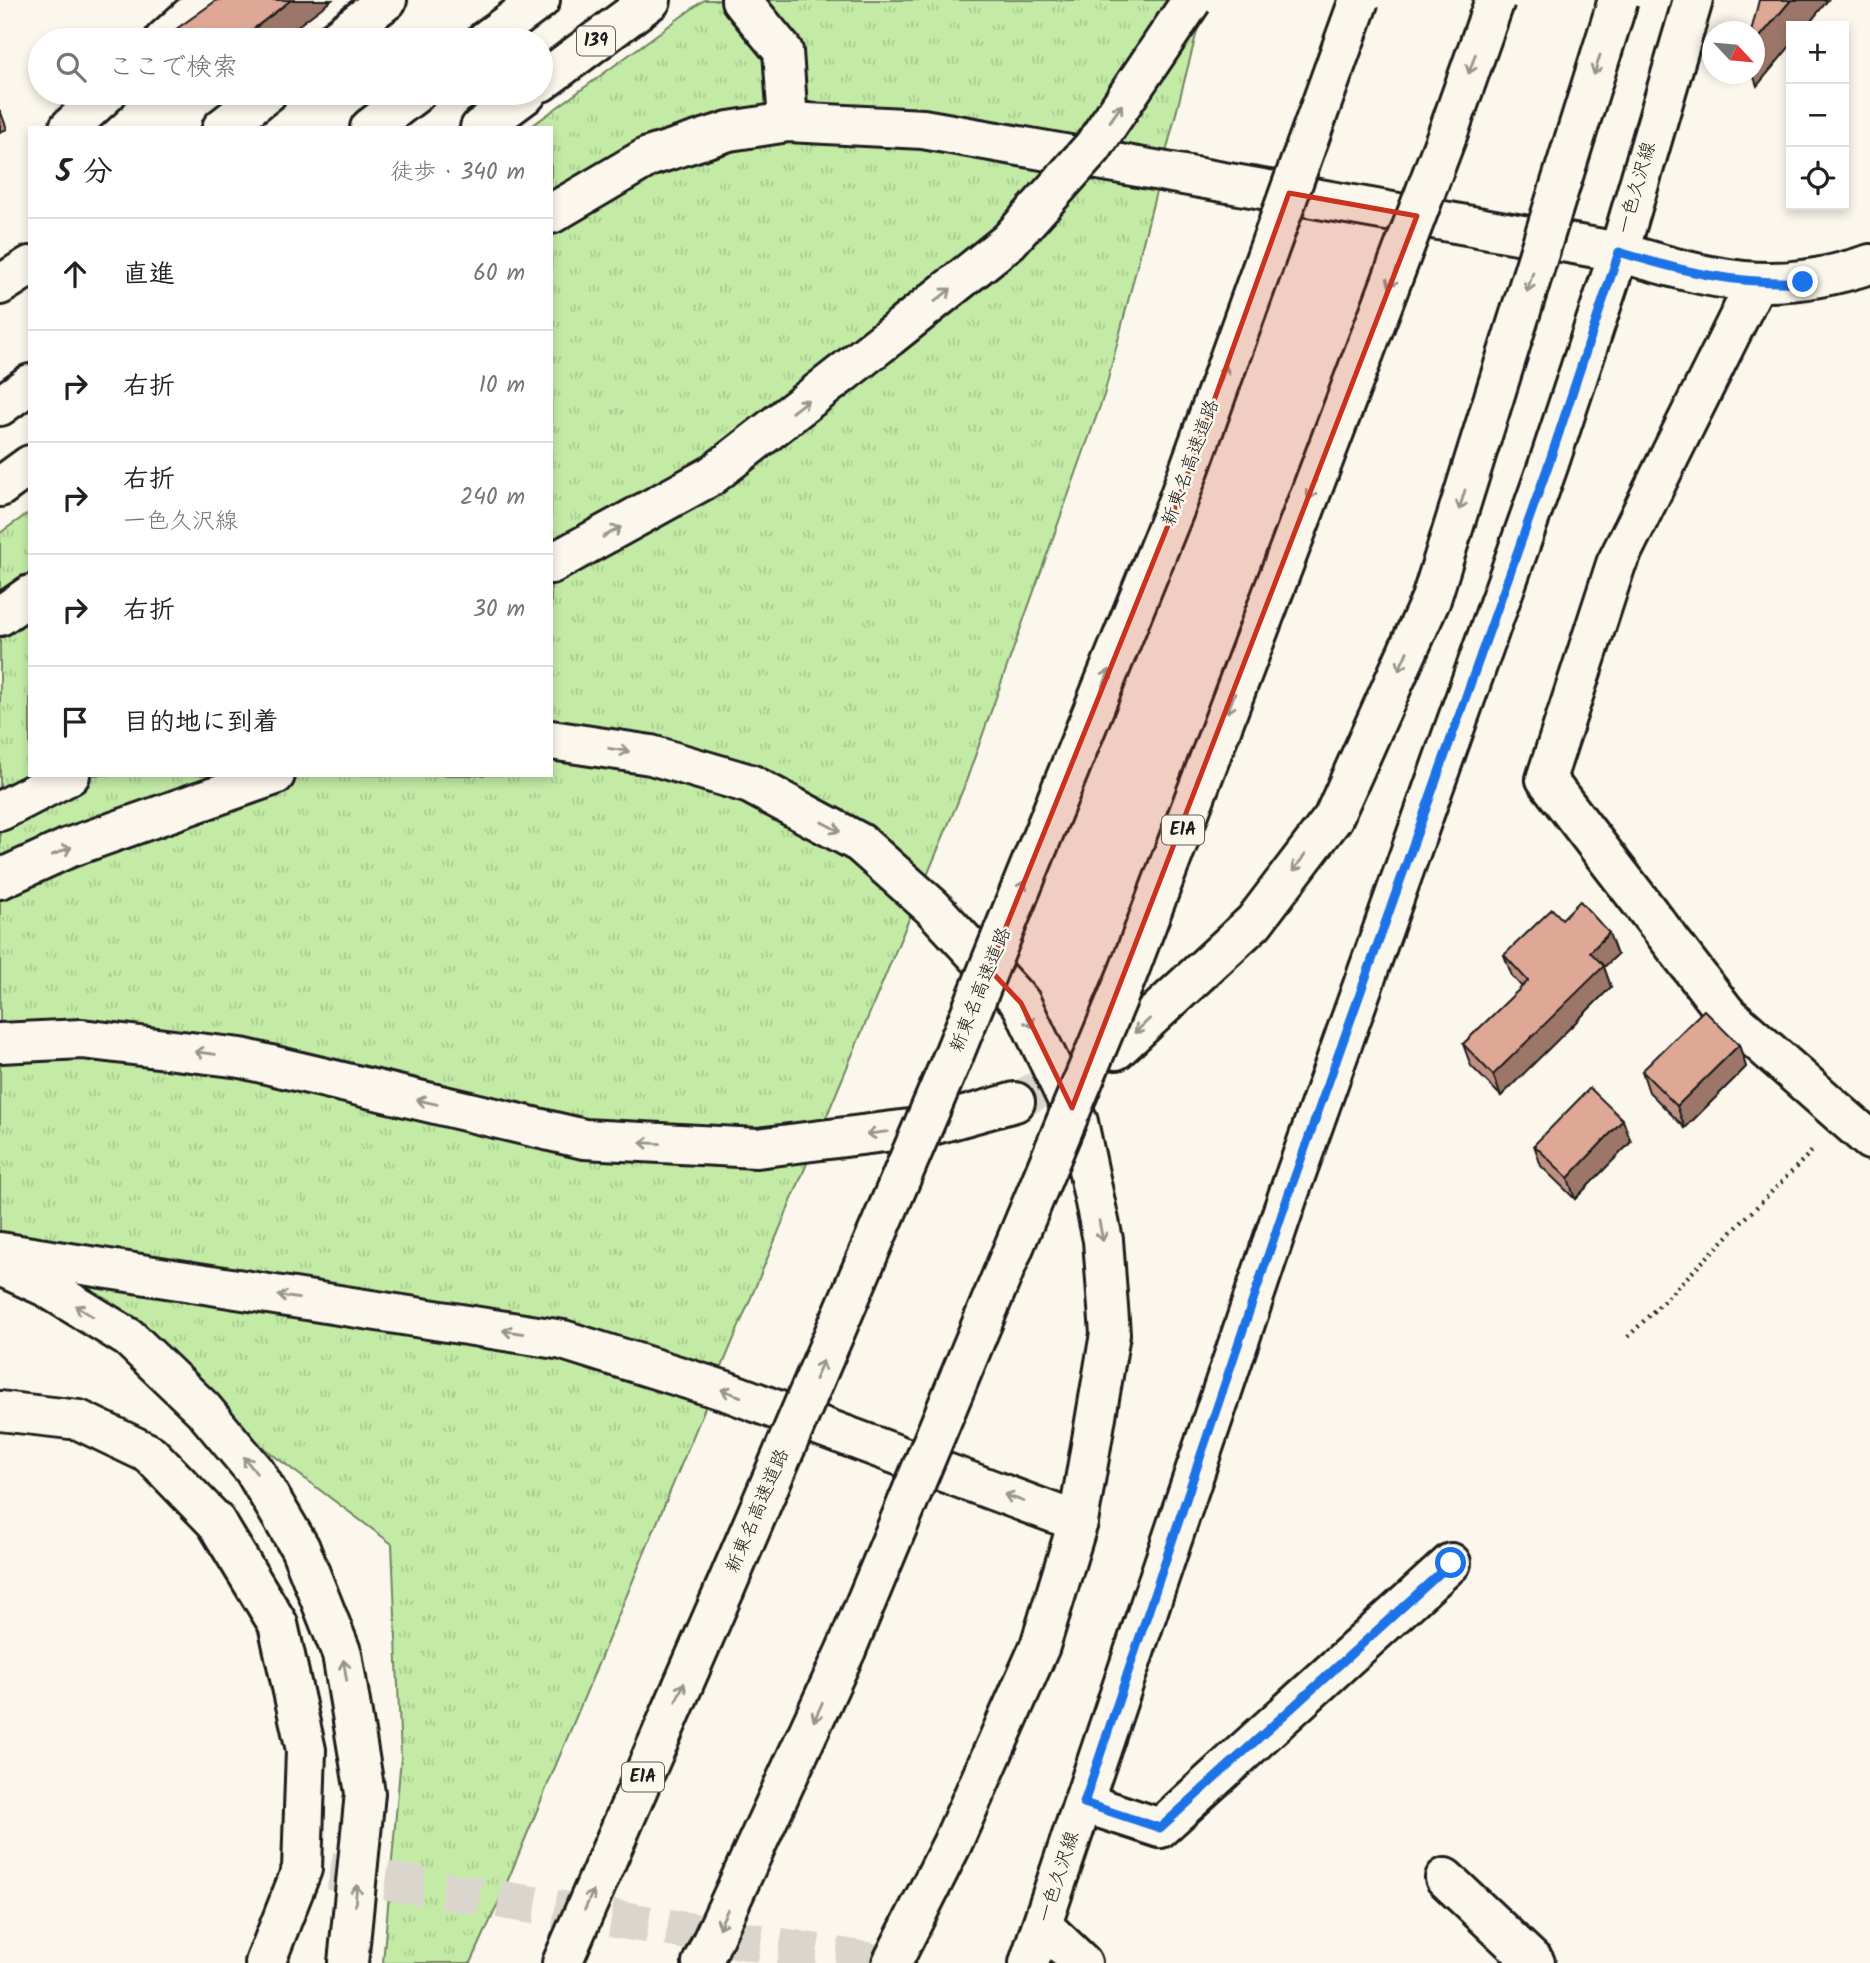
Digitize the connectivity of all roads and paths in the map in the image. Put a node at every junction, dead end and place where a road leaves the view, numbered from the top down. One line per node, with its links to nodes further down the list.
1 (208, 0): 11 (main road)
2 (387, 0): 12 (main road)
3 (540, 0): 13 (main road)
4 (651, 0): 14 (main road, 139)
5 (741, 0): 19 (main road)
6 (1192, 0): 34 (main road, one-way to 6, bridge)
7 (1359, 0): 57 (main road, 新東名高速道路 / E1A, one-way to 7, bridge)
8 (1495, 0): 58 (main road, E1A, one-way to 58, bridge)
9 (1618, 0): 43 (main road, one-way to 43, bridge)
10 (1693, 0): 25 (main road, 一色久沢線)
11 (177, 28)
12 (351, 28)
13 (502, 28)
14 (553, 73)
15 (94, 105): 20 (main road)
16 (252, 105): 21 (main road)
17 (400, 105): 22 (main road)
18 (511, 105): 23 (main road)
19 (788, 122): 24 (main road); 25 (main road)
20 (71, 126)
21 (225, 126)
22 (373, 126)
23 (483, 126)
24 (553, 213)
25 (1619, 252): 28 (main road); 52 (main road, 一色久沢線)
26 (1870, 264): 28 (main road)
27 (28, 267): 29 (main road)
28 (1756, 283): 45 (main road)
29 (0, 285)
30 (28, 385): 31 (main road)
31 (0, 406)
32 (28, 466): 33 (main road)
33 (0, 487)
34 (553, 563)
35 (28, 596): 36 (main road)
36 (0, 616)
37 (553, 740): 50 (main road, one-way to 50)
38 (66, 777): 40 (main road)
39 (269, 777): 41 (main road, one-way to 39)
40 (0, 811)
41 (0, 878)
42 (0, 1043): 44 (main road, one-way to 42)
43 (1116, 1050)
44 (1015, 1102)
45 (1858, 1129): 48 (path)
46 (0, 1252): 50 (main road, one-way to 46)
47 (0, 1266): 56 (main road, one-way to 47)
48 (1628, 1337)
49 (0, 1410): 55 (main road)
50 (1078, 1522): 59 (main road)
51 (1451, 1563): 52 (main road)
52 (1084, 1803): 54 (main road, 一色久沢線)
53 (1445, 1878): 62 (main road)
54 (1043, 1926): 60 (main road, 一色久沢線); 61 (main road)
55 (265, 1963)
56 (348, 1963)
57 (562, 1963)
58 (702, 1963)
59 (892, 1963)
60 (1029, 1963)
61 (1082, 1963)
62 (1535, 1963)

